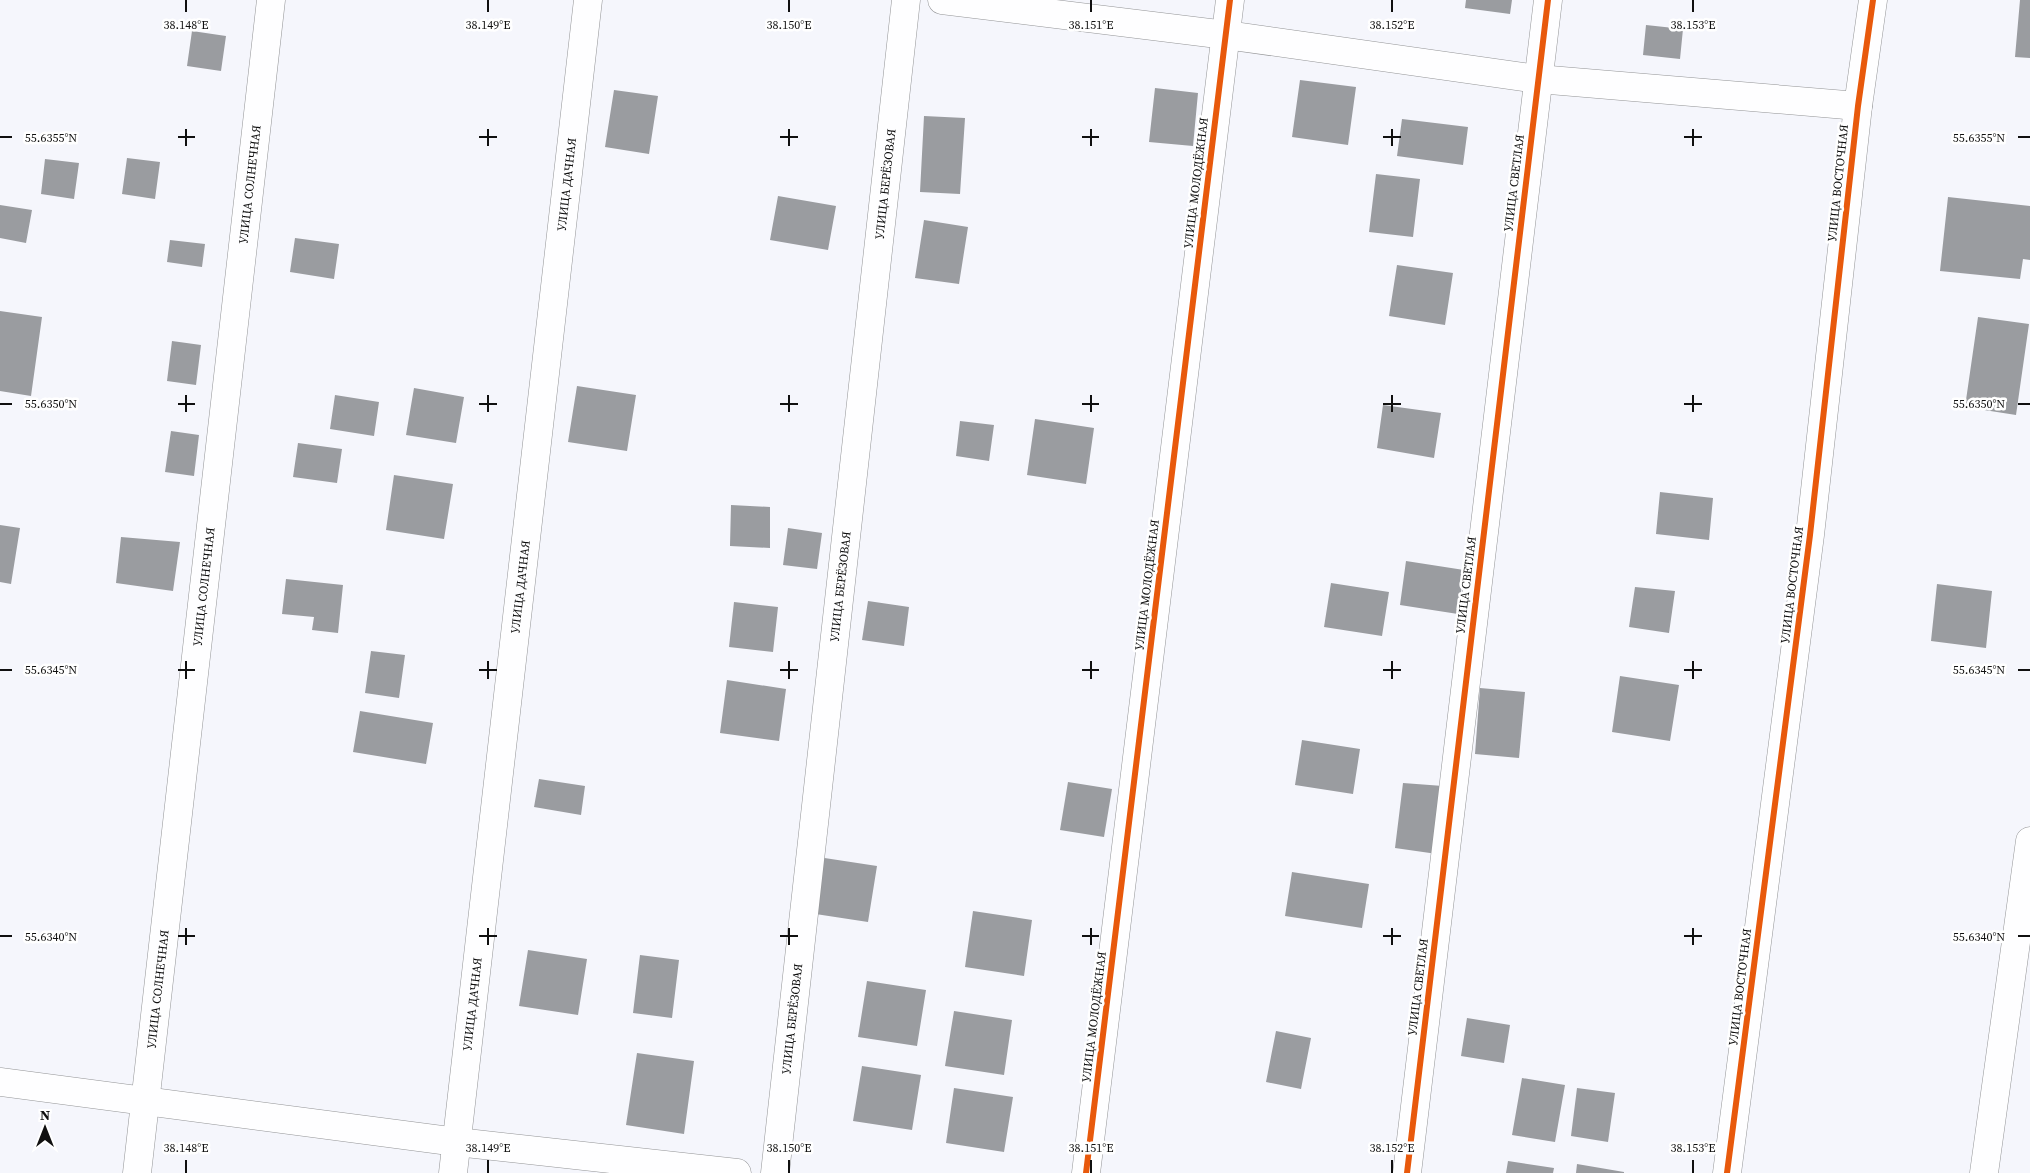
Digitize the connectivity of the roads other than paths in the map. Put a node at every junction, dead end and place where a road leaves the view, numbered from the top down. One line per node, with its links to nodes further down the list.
1 (271, 0): 13 (street, УЛИЦА СОЛНЕЧНАЯ)
2 (588, 0): 14 (street, УЛИЦА ДАЧНАЯ)
3 (906, 0): 18 (street, УЛИЦА БЕРЁЗОВАЯ)
4 (942, 0): 8 (street)
5 (1230, 0): 8 (street, УЛИЦА МОЛОДЁЖНАЯ)
6 (1548, 0): 9 (street, УЛИЦА СВЕТЛАЯ)
7 (1873, 0): 10 (street, УЛИЦА ВОСТОЧНАЯ)
8 (1226, 34): 9 (street); 19 (street, УЛИЦА МОЛОДЁЖНАЯ)
9 (1538, 79): 10 (street); 20 (street, УЛИЦА СВЕТЛАЯ)
10 (1858, 106): 21 (street, УЛИЦА ВОСТОЧНАЯ)
11 (2030, 841): 22 (street)
12 (0, 1082): 13 (street)
13 (146, 1100): 14 (street); 15 (street, УЛИЦА СОЛНЕЧНАЯ)
14 (457, 1142): 16 (street, УЛИЦА ДАЧНАЯ); 17 (street)
15 (137, 1173)
16 (453, 1173)
17 (737, 1173)
18 (775, 1173)
19 (1086, 1173)
20 (1407, 1173)
21 (1727, 1173)
22 (1984, 1173)

